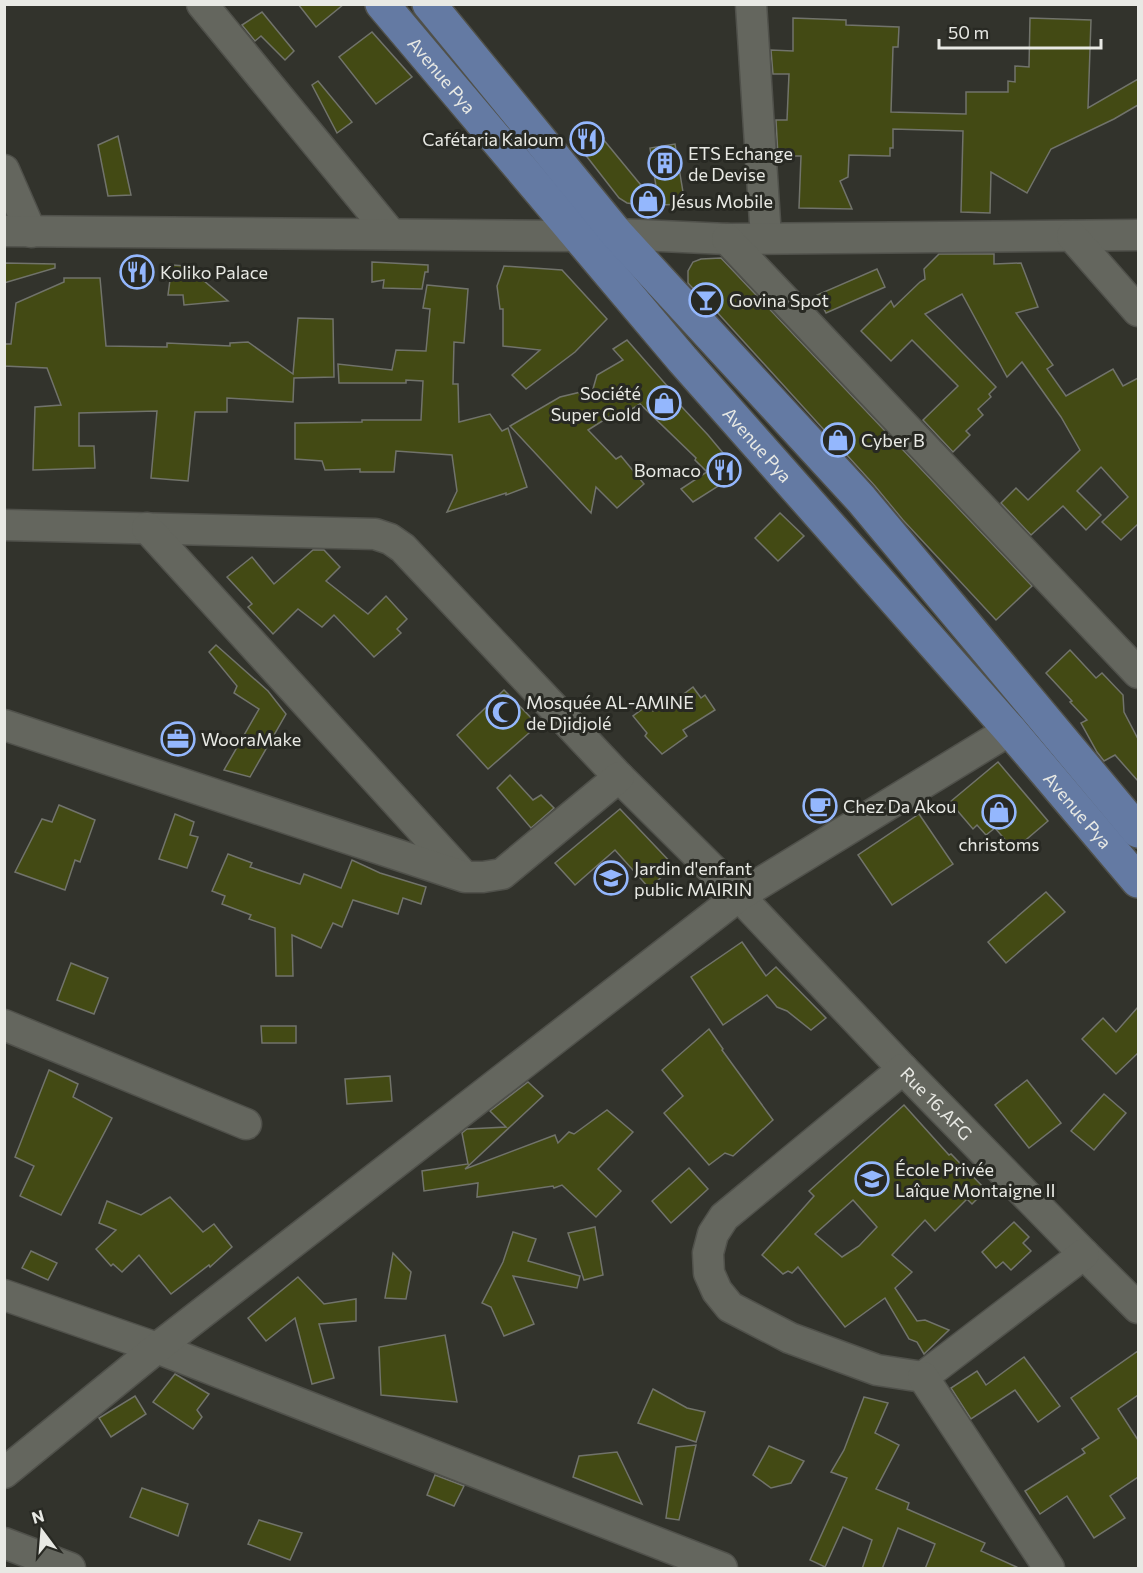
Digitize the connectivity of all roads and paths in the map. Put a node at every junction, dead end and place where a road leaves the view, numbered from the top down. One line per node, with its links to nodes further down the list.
1 (202, 4): 7 (street)
2 (382, 4): 10 (main road, Avenue Pya)
3 (429, 4): 8 (main road, Avenue Pya)
4 (751, 4): 13 (street)
5 (4, 170): 6 (street)
6 (18, 232): 7 (street)
7 (391, 234): 10 (street)
8 (617, 234): 10 (main road); 12 (street); 21 (main road, Avenue Pya)
9 (1138, 235): 11 (street)
10 (578, 236): 19 (main road, Avenue Pya)
11 (1072, 236): 13 (street); 14 (street)
12 (727, 238): 13 (street); 17 (street)
13 (766, 238)
14 (1138, 311)
15 (4, 525): 16 (street, Rue 16.AFG)
16 (147, 528): 20 (street, Rue 16.AFG); 22 (street)
17 (1138, 673)
18 (4, 725): 22 (street)
19 (1010, 730): 23 (main road, Avenue Pya); 24 (street)
20 (619, 777): 22 (street); 24 (street, Rue 16.AFG)
21 (1138, 831)
22 (465, 877)
23 (1138, 881)
24 (739, 896): 26 (street, Rue 16.AFG); 31 (street)
25 (4, 1025): 27 (street)
26 (903, 1069): 28 (street, Rue 16.AFG); 32 (street)
27 (246, 1124)
28 (1084, 1254): 30 (street, Rue 16.AFG); 32 (street)
29 (4, 1295): 31 (street)
30 (1138, 1308)
31 (157, 1348): 33 (street); 36 (street)
32 (923, 1377): 37 (street)
33 (4, 1473)
34 (4, 1543): 35 (street)
35 (70, 1569)
36 (722, 1569)
37 (1049, 1569)

